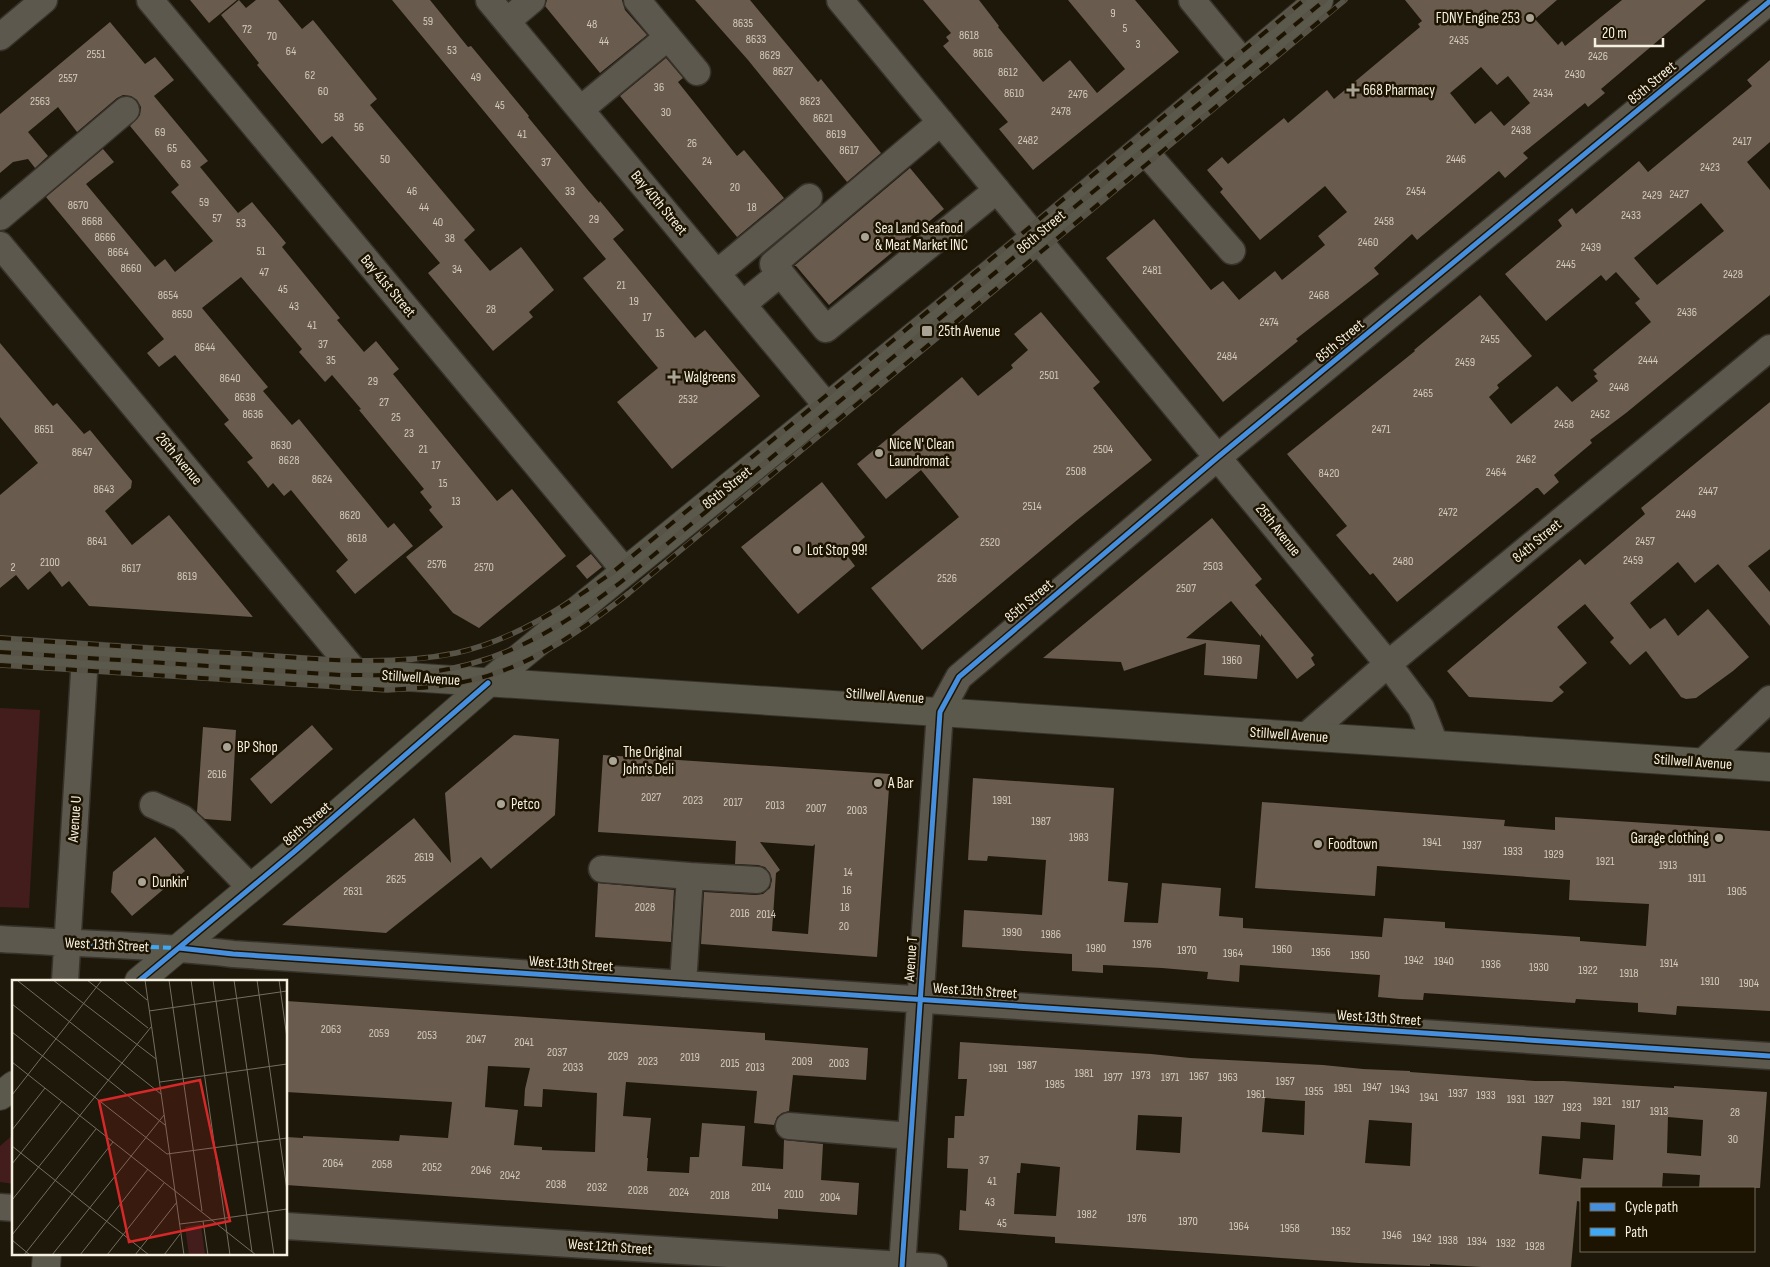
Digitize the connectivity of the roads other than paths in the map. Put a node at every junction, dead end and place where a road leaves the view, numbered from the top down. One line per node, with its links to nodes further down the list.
1 (44, 0): 11 (street)
2 (150, 0): 31 (street, Bay 41st Street)
3 (489, 0): 10 (street, Bay 40th Street)
4 (532, 0): 10 (street)
5 (637, 0): 12 (street)
6 (840, 0): 17 (street, 25th Avenue)
7 (1192, 0): 13 (street)
8 (1319, 0): 13 (main road, 86th Street)
9 (1770, 1): 30 (street, 85th Street)
10 (507, 21): 15 (street, Bay 40th Street)
11 (0, 37)
12 (668, 37): 14 (street); 15 (street)
13 (1244, 63): 18 (main road, 86th Street)
14 (697, 72)
15 (580, 109): 26 (street, Bay 40th Street)
16 (126, 110): 21 (street)
17 (941, 122): 19 (street, 25th Avenue); 25 (street)
18 (1142, 148): 22 (main road, 86th Street); 24 (street)
19 (997, 190): 22 (street, 25th Avenue); 25 (street)
20 (809, 197): 26 (street)
21 (0, 217)
22 (1036, 237): 29 (main road, 86th Street); 30 (street, 25th Avenue)
23 (0, 245): 35 (street, 26th Avenue)
24 (1232, 251)
25 (780, 273): 27 (street)
26 (717, 274): 27 (street, Bay 40th Street)
27 (743, 304): 29 (street, Bay 40th Street)
28 (1770, 348): 34 (street, 84th Street)
29 (827, 406): 31 (main road, 86th Street)
30 (1218, 457): 34 (street, 25th Avenue); 38 (street, 85th Street)
31 (625, 571): 36 (main road, 86th Street)
32 (0, 650): 33 (main road, Stillwell Avenue)
33 (85, 657): 35 (main road, Stillwell Avenue); 49 (street, Avenue U)
34 (1388, 664): 39 (street, 84th Street); 40 (street, 25th Avenue)
35 (357, 674): 36 (main road, Stillwell Avenue)
36 (488, 683): 38 (main road, Stillwell Avenue); 47 (main road, 86th Street)
37 (1770, 699): 41 (street)
38 (940, 712): 39 (main road, Stillwell Avenue); 54 (street, Avenue T)
39 (1306, 736): 40 (main road, Stillwell Avenue)
40 (1435, 744): 41 (main road, Stillwell Avenue)
41 (1702, 762): 42 (main road, Stillwell Avenue)
42 (1770, 768)
43 (153, 805): 47 (street)
44 (602, 869): 45 (street)
45 (690, 876): 46 (street); 53 (street)
46 (757, 880)
47 (251, 888): 50 (main road, 86th Street)
48 (0, 939): 49 (street, West 13th Street)
49 (67, 944): 50 (street, West 13th Street); 51 (street, Avenue U)
50 (178, 948): 52 (main road, 86th Street); 53 (street, West 13th Street)
51 (65, 980)
52 (140, 980)
53 (683, 984): 54 (street, West 13th Street)
54 (920, 1000): 55 (street, West 13th Street); 59 (street, Avenue T)
55 (1770, 1056)
56 (12, 1087): 57 (main road)
57 (0, 1096)
58 (789, 1126): 59 (street)
59 (911, 1136): 62 (street, Avenue T)
60 (288, 1226): 62 (street, West 12th Street)
61 (47, 1254): 63 (main road)
62 (903, 1266): 64 (street, West 12th Street)
63 (46, 1267)
64 (934, 1267)

